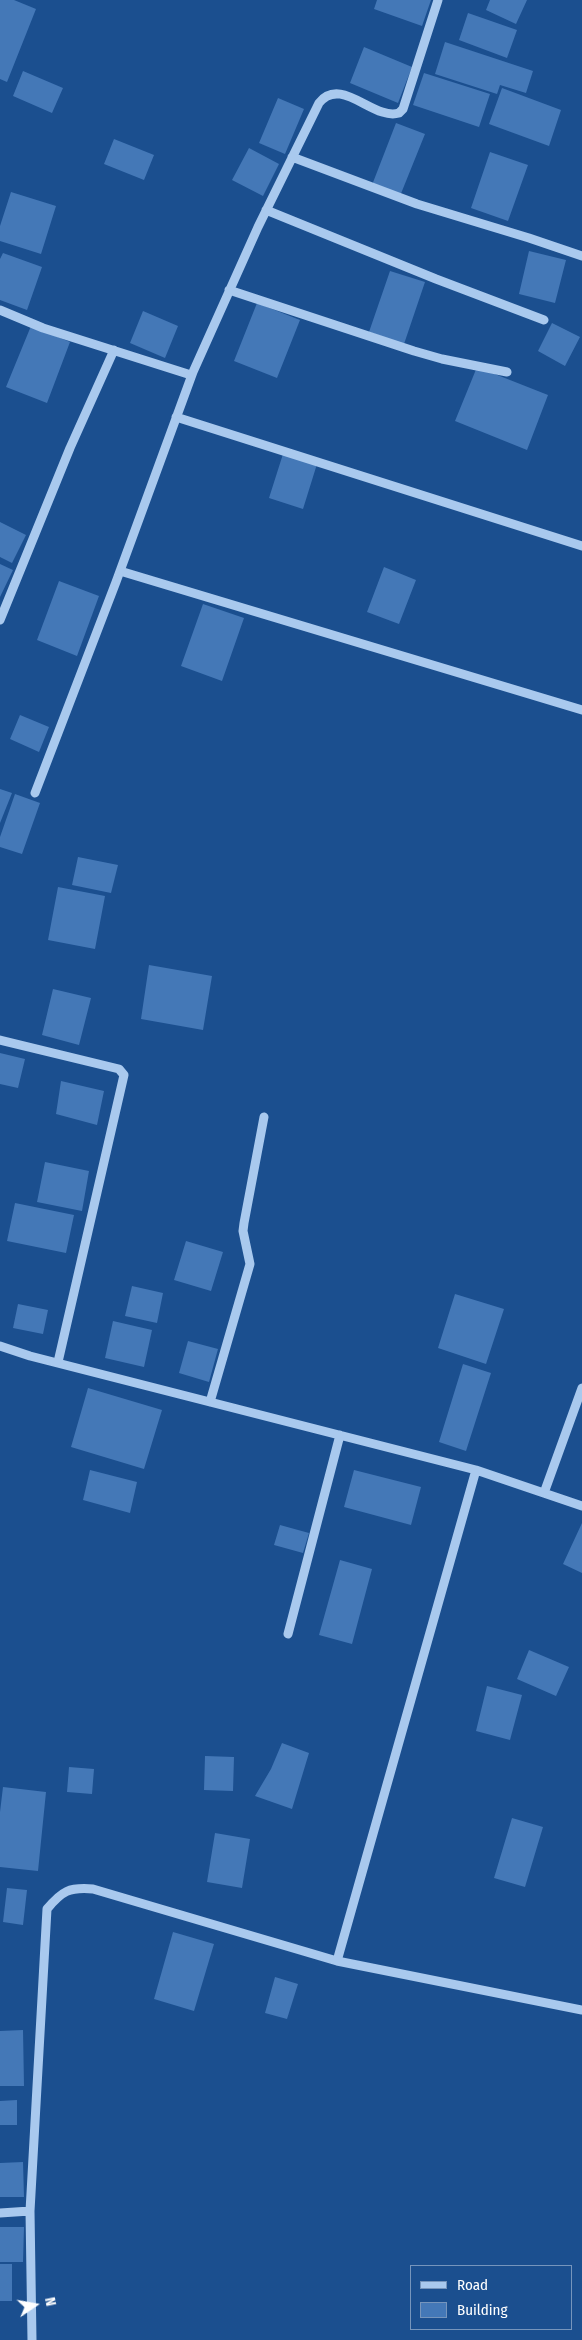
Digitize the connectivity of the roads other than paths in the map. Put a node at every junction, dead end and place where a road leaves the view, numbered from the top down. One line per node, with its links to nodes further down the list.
1 (438, 0): 2 (street)
2 (292, 157): 3 (street); 4 (street)
3 (266, 210): 5 (street); 7 (street)
4 (582, 256)
5 (229, 290): 9 (street); 10 (street)
6 (0, 310): 8 (street)
7 (544, 320)
8 (114, 350): 10 (street); 14 (street)
9 (506, 372)
10 (192, 375): 11 (street)
11 (176, 417): 12 (street); 13 (street)
12 (582, 546)
13 (120, 571): 15 (street); 16 (street)
14 (0, 620)
15 (582, 710)
16 (35, 793)
17 (0, 1040): 20 (street)
18 (264, 1117): 22 (street)
19 (0, 1346): 20 (street)
20 (58, 1362): 22 (street)
21 (582, 1388): 25 (street)
22 (210, 1402): 23 (street)
23 (340, 1436): 24 (street); 27 (street)
24 (476, 1470): 25 (street); 28 (street)
25 (544, 1493): 26 (street)
26 (582, 1506)
27 (288, 1634)
28 (337, 1961): 29 (street); 30 (street)
29 (582, 2010)
30 (30, 2211): 31 (street); 32 (street)
31 (0, 2213)
32 (32, 2340)

